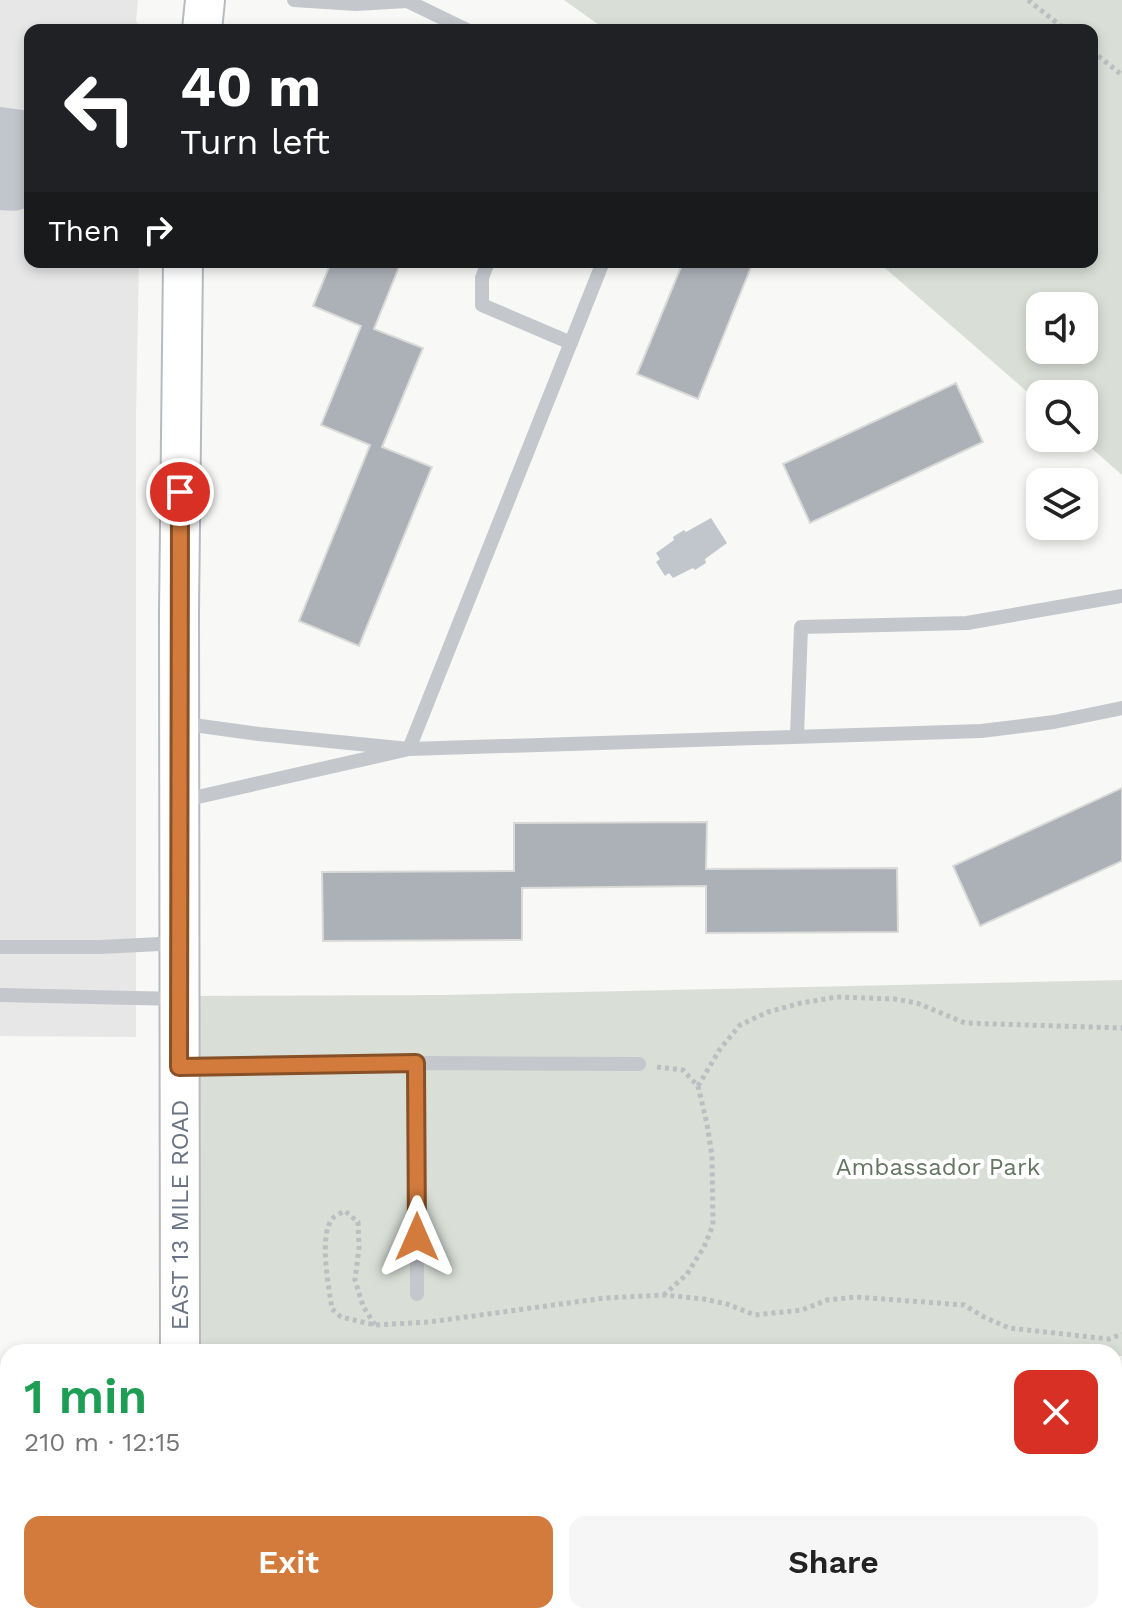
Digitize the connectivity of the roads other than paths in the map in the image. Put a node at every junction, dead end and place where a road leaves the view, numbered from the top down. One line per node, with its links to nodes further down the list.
1 (205, 0): 4 (main road)
2 (294, 0): 3 (lane)
3 (406, 1): 5 (lane)
4 (203, 24)
5 (454, 24)
6 (183, 268): 12 (main road, EAST 13 MILE ROAD)
7 (486, 268): 9 (lane)
8 (601, 268): 9 (lane)
9 (571, 343): 14 (lane)
10 (1122, 596): 13 (lane)
11 (1122, 708): 13 (lane)
12 (179, 723): 14 (lane); 15 (main road, EAST 13 MILE ROAD)
13 (797, 736): 14 (lane)
14 (409, 749): 15 (lane)
15 (179, 801): 16 (main road, EAST 13 MILE ROAD)
16 (180, 943): 17 (lane); 19 (main road, EAST 13 MILE ROAD)
17 (0, 947)
18 (0, 995): 19 (lane)
19 (180, 999): 22 (main road, EAST 13 MILE ROAD)
20 (416, 1063): 21 (lane); 22 (lane); 23 (lane)
21 (639, 1064)
22 (179, 1067): 24 (main road, EAST 13 MILE ROAD)
23 (417, 1294)
24 (180, 1344)

